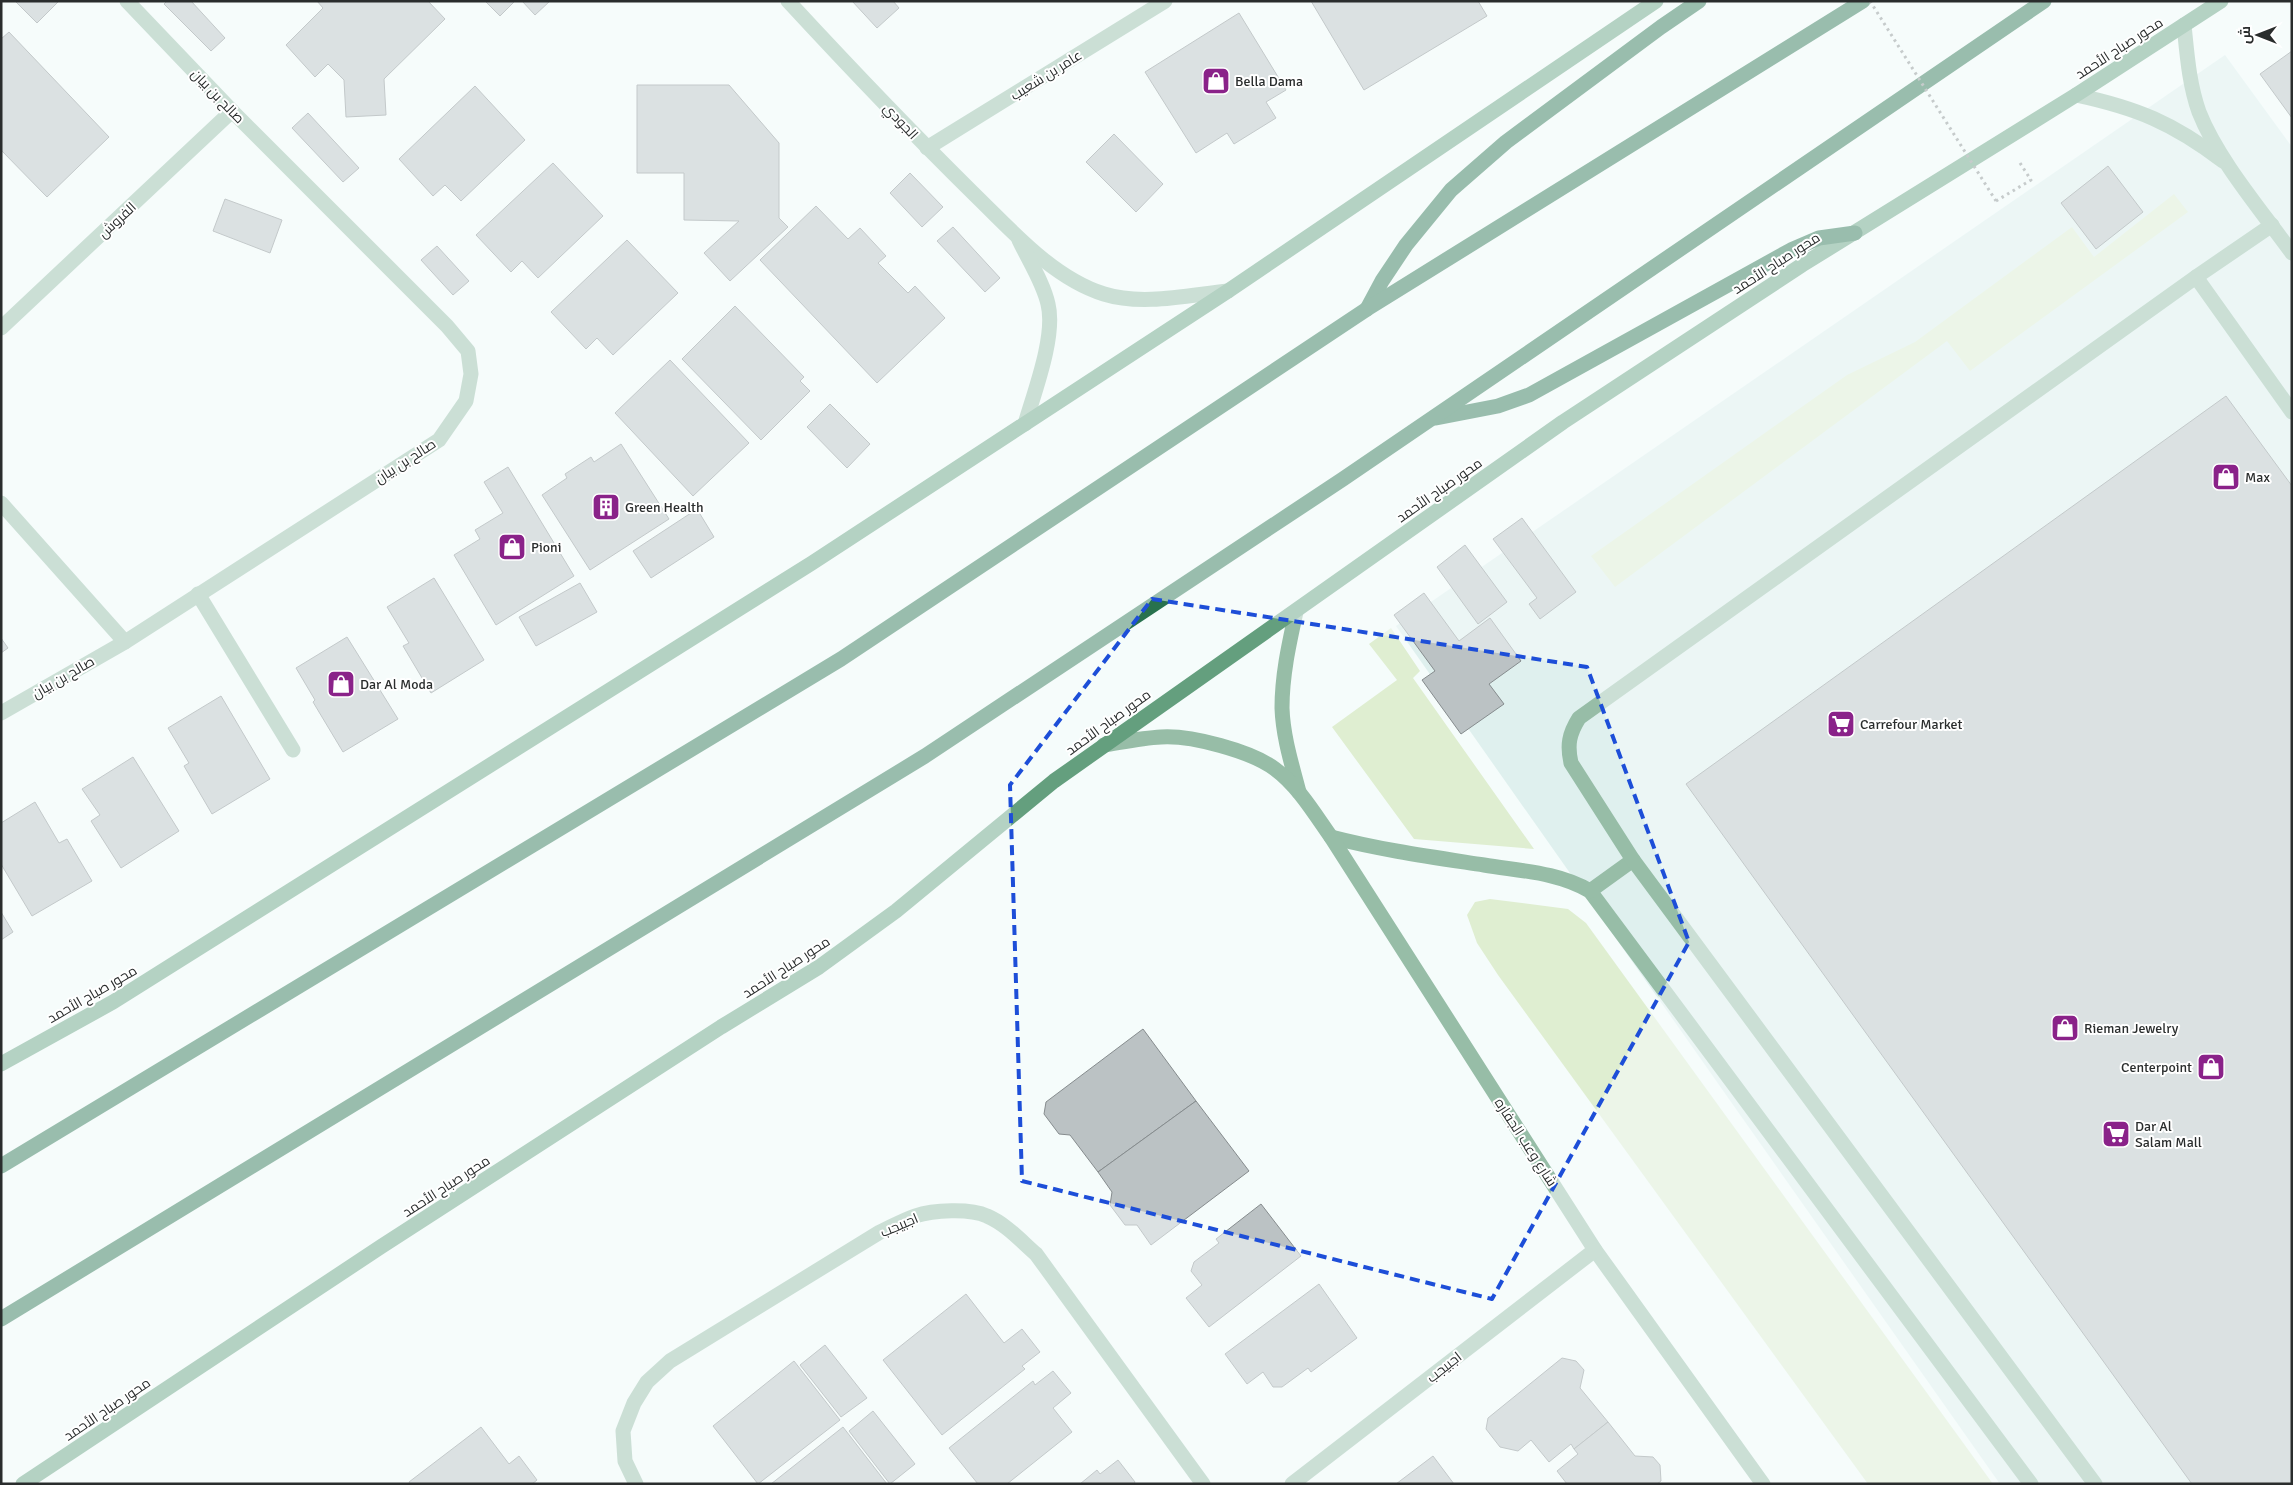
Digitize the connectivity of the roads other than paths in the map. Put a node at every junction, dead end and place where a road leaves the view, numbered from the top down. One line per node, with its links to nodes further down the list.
1 (127, 1): 11 (street, صالح بن بيان)
2 (788, 1): 12 (street, الجودي)
3 (1165, 1): 12 (street, عامر بن شعيب)
4 (1656, 1): 19 (street, محور صباح الأحمد)
5 (1699, 1): 20 (highway)
6 (1863, 1): 20 (highway)
7 (2044, 1): 23 (highway)
8 (2222, 1): 9 (street, محور صباح الأحمد)
9 (2184, 25): 10 (street, محور صباح الأحمد); 13 (street)
10 (2076, 95): 13 (street); 15 (street, محور صباح الأحمد)
11 (232, 111): 21 (street, الفروش); 26 (street, صالح بن بيان)
12 (927, 148): 16 (street, الجودي)
13 (2228, 165): 14 (street)
14 (2272, 225): 17 (street); 18 (street)
15 (1855, 233): 23 (highway); 27 (street, محور صباح الأحمد)
16 (1018, 237): 19 (street, الجودي); 24 (street, الجودي)
17 (2292, 253)
18 (2196, 277): 22 (street); 34 (street)
19 (1228, 291): 24 (street, محور صباح الأحمد)
20 (1367, 309): 37 (highway)
21 (1, 328)
22 (2292, 412)
23 (1432, 419): 39 (highway)
24 (1025, 424): 36 (street, محور صباح الأحمد)
25 (1, 503): 28 (street)
26 (198, 594): 28 (street, صالح بن بيان); 31 (street)
27 (1296, 612): 30 (street, محور صباح الأحمد); 32 (street, شارع وعب الجفاره)
28 (125, 642): 29 (street, صالح بن بيان)
29 (1, 713)
30 (1104, 745): 32 (street, شارع وعب الجفاره); 40 (street, محور صباح الأحمد)
31 (293, 750)
32 (1300, 793): 33 (street, شارع وعب الجفاره)
33 (1331, 837): 35 (street); 38 (street, شارع وعب الجفاره)
34 (1633, 860): 35 (street); 46 (street)
35 (1590, 891): 45 (street)
36 (1, 1064)
37 (1, 1166)
38 (1595, 1250): 43 (street, اجبيجب); 44 (street, شارع وعب الجفاره)
39 (1, 1319)
40 (23, 1484)
41 (636, 1484): 42 (street, اجبيجب)
42 (1204, 1484)
43 (1292, 1484)
44 (1763, 1484)
45 (2031, 1484)
46 (2095, 1484)

